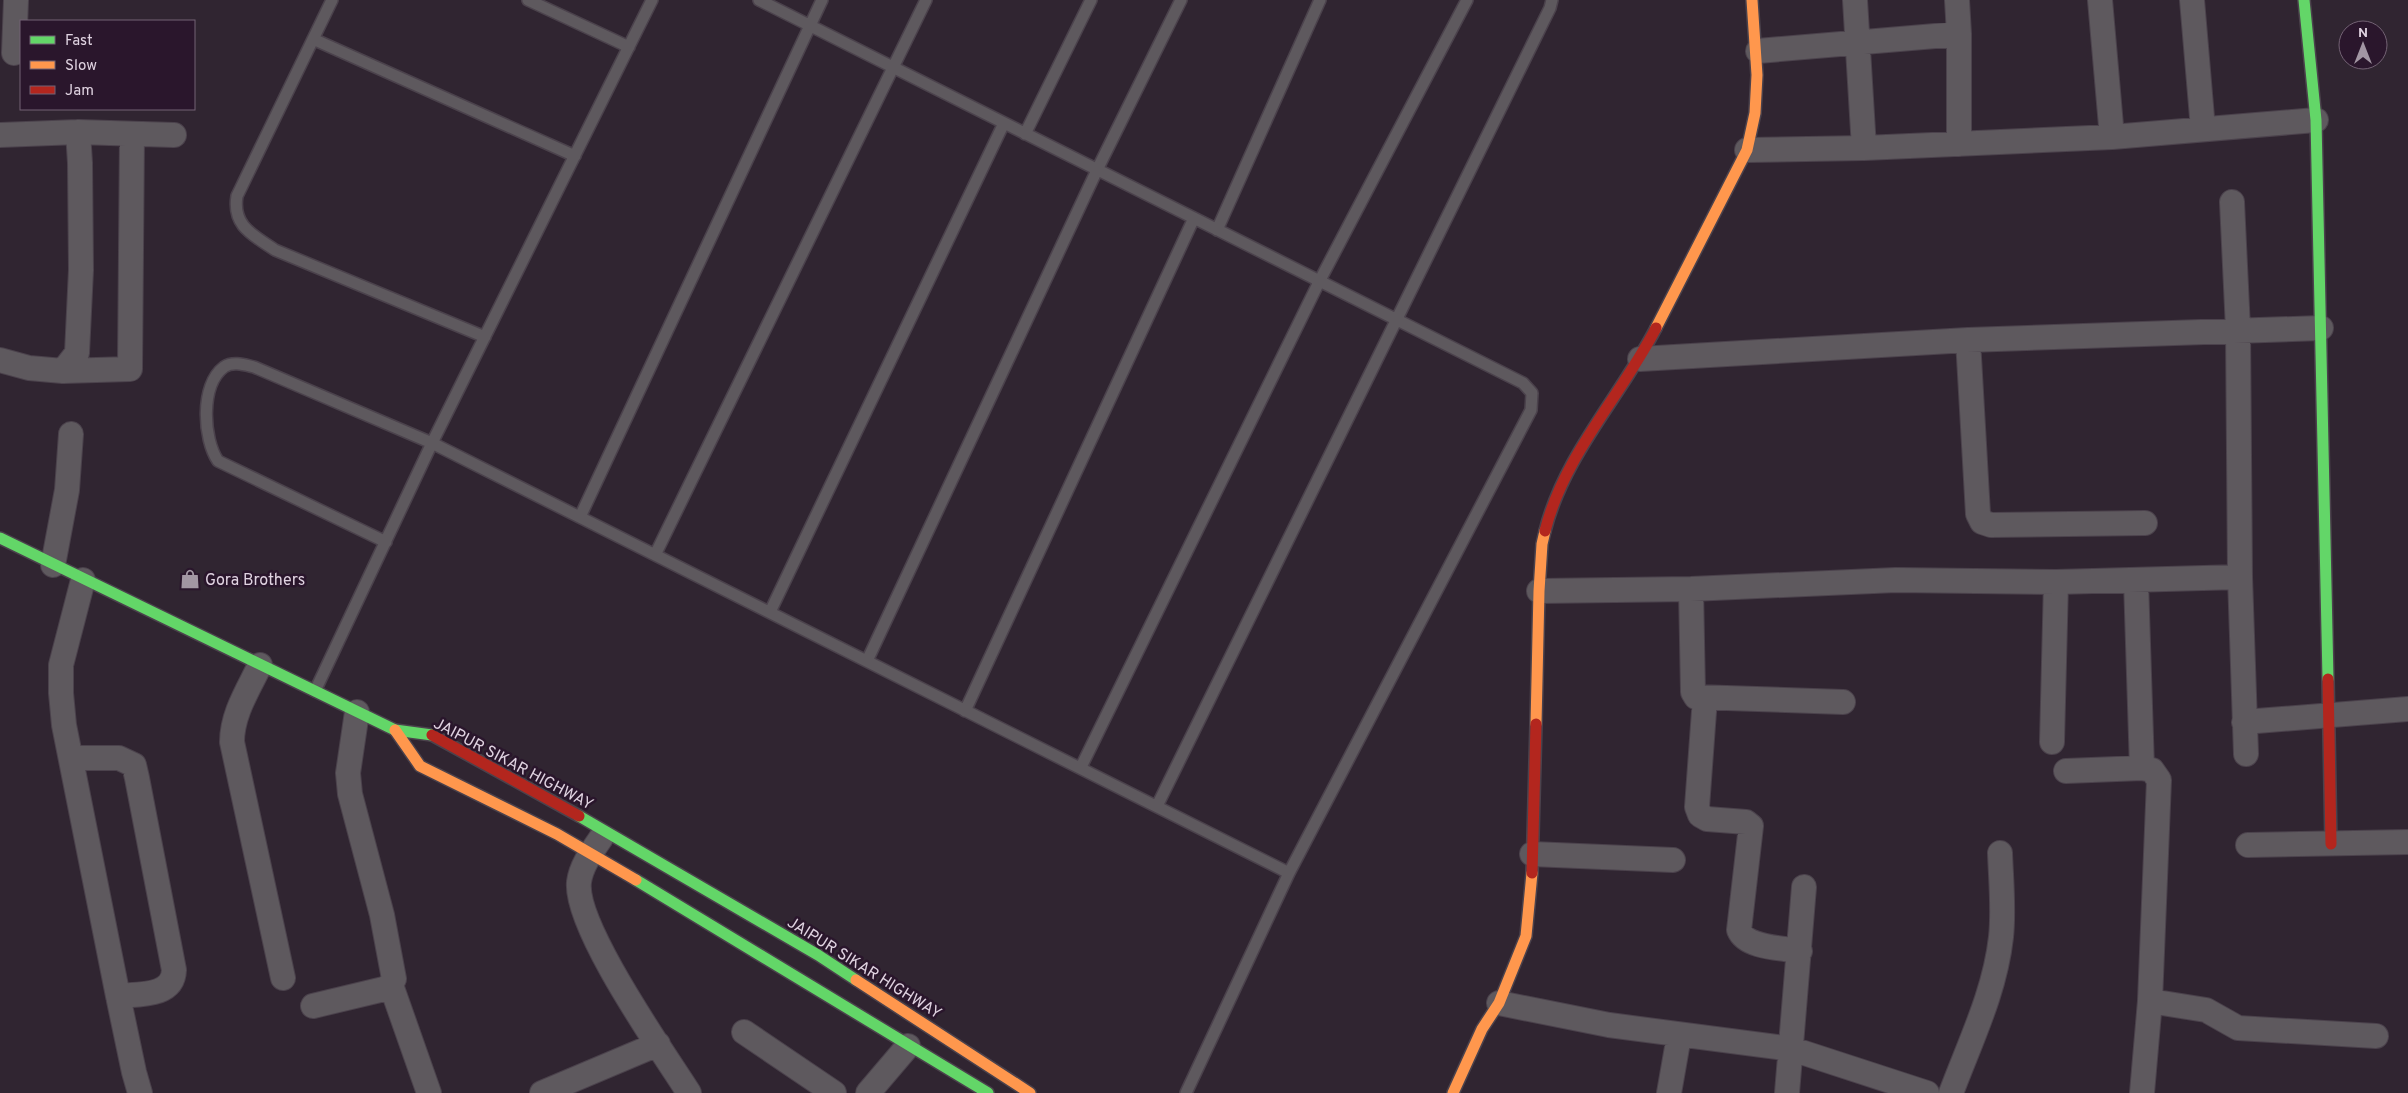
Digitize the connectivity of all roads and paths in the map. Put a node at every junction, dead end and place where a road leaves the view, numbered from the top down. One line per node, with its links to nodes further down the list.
1 (16, 0): 25 (street)
2 (332, 0): 21 (lane)
3 (528, 0): 23 (lane)
4 (652, 0): 23 (lane)
5 (759, 0): 19 (lane)
6 (822, 0): 19 (lane)
7 (926, 0): 26 (lane)
8 (1091, 0): 32 (lane)
9 (1181, 0): 40 (lane)
10 (1320, 0): 43 (lane)
11 (1467, 0): 44 (lane)
12 (1552, 0): 45 (lane)
13 (1752, 0): 24 (street)
14 (1855, 0): 22 (street)
15 (1957, 0): 20 (street)
16 (2100, 0): 35 (street)
17 (2192, 0): 29 (street)
18 (2304, 0): 27 (street)
19 (810, 26): 26 (lane); 55 (lane)
20 (1959, 34): 22 (street); 36 (street)
21 (313, 38): 39 (lane); 48 (lane)
22 (1857, 43): 24 (street); 37 (street)
23 (629, 47): 39 (lane)
24 (1758, 51): 38 (street)
25 (14, 52)
26 (893, 68): 28 (lane); 59 (lane)
27 (2316, 120): 29 (street); 46 (street)
28 (1004, 123): 32 (lane); 67 (lane)
29 (2203, 129): 35 (street)
30 (78, 132): 31 (street); 33 (street); 52 (street)
31 (132, 134): 34 (street); 52 (street)
32 (1025, 134): 40 (lane)
33 (0, 135)
34 (174, 135)
35 (2112, 137): 36 (street)
36 (1959, 144): 37 (street)
37 (1864, 148): 38 (street)
38 (1747, 150): 50 (street)
39 (575, 156): 48 (lane)
40 (1098, 170): 42 (lane); 68 (lane)
41 (2232, 202): 47 (street)
42 (1194, 218): 43 (lane); 74 (lane)
43 (1216, 230): 44 (lane)
44 (1319, 282): 45 (lane); 82 (lane)
45 (1397, 321): 85 (lane); 94 (lane)
46 (2321, 328): 47 (street); 76 (street)
47 (2238, 329): 49 (street); 61 (street)
48 (485, 337): 54 (lane)
49 (1968, 340): 50 (street); 56 (street)
50 (1640, 359): 66 (street)
51 (0, 360): 52 (street)
52 (63, 371)
53 (71, 434): 60 (street)
54 (432, 443): 55 (lane); 58 (lane); 58 (lane)
55 (580, 517): 59 (lane)
56 (2144, 523)
57 (0, 538): 60 (street)
58 (386, 542): 70 (lane)
59 (655, 555): 67 (lane)
60 (53, 565): 62 (street)
61 (2240, 577): 63 (street); 77 (street)
62 (83, 580): 69 (street); 81 (street)
63 (2136, 581): 64 (street); 83 (street)
64 (2056, 582): 65 (street); 79 (street)
65 (1691, 589): 66 (street); 71 (street)
66 (1539, 591): 92 (street)
67 (770, 612): 68 (lane)
68 (867, 661): 74 (lane)
69 (260, 665): 70 (street); 97 (street)
70 (315, 691): 75 (street)
71 (1705, 698): 72 (street); 96 (street)
72 (1842, 702)
73 (2408, 709): 76 (street)
74 (965, 711): 82 (lane)
75 (357, 712): 78 (street); 98 (street)
76 (2329, 716): 77 (street); 88 (street)
77 (2244, 722): 80 (street)
78 (395, 730): 86 (street, JAIPUR SIKAR HIGHWAY); 90 (street)
79 (2052, 742)
80 (2246, 754)
81 (71, 758): 99 (street); 99 (street)
82 (1081, 767): 85 (lane)
83 (2142, 768): 84 (street); 100 (street)
84 (2066, 771)
85 (1157, 806): 94 (lane)
86 (606, 830): 90 (street); 117 (street, JAIPUR SIKAR HIGHWAY)
87 (2408, 842): 88 (street)
88 (2331, 844): 89 (street)
89 (2248, 845)
90 (590, 853): 106 (street); 107 (street)
91 (2000, 853): 123 (street)
92 (1532, 854): 93 (street); 101 (street)
93 (1673, 860)
94 (1289, 873): 118 (lane)
95 (1804, 887): 96 (street)
96 (1800, 951): 108 (street)
97 (283, 978)
98 (391, 985): 102 (street); 112 (street)
99 (118, 996): 111 (street)
100 (2150, 1001): 105 (street); 124 (street)
101 (1499, 1003): 104 (street); 119 (street)
102 (313, 1006)
103 (744, 1032): 114 (street)
104 (1679, 1036): 108 (street); 120 (street)
105 (2376, 1036)
106 (658, 1044): 110 (street); 113 (street)
107 (908, 1046): 115 (street); 116 (street)
108 (1792, 1049): 109 (street); 121 (street)
109 (1899, 1089): 122 (street)
110 (558, 1090)
111 (140, 1093)
112 (429, 1093)
113 (689, 1093)
114 (834, 1093)
115 (868, 1093)
116 (988, 1093)
117 (1030, 1093)
118 (1186, 1093)
119 (1453, 1093)
120 (1669, 1093)
121 (1787, 1093)
122 (1927, 1093)
123 (1951, 1093)
124 (2142, 1093)

